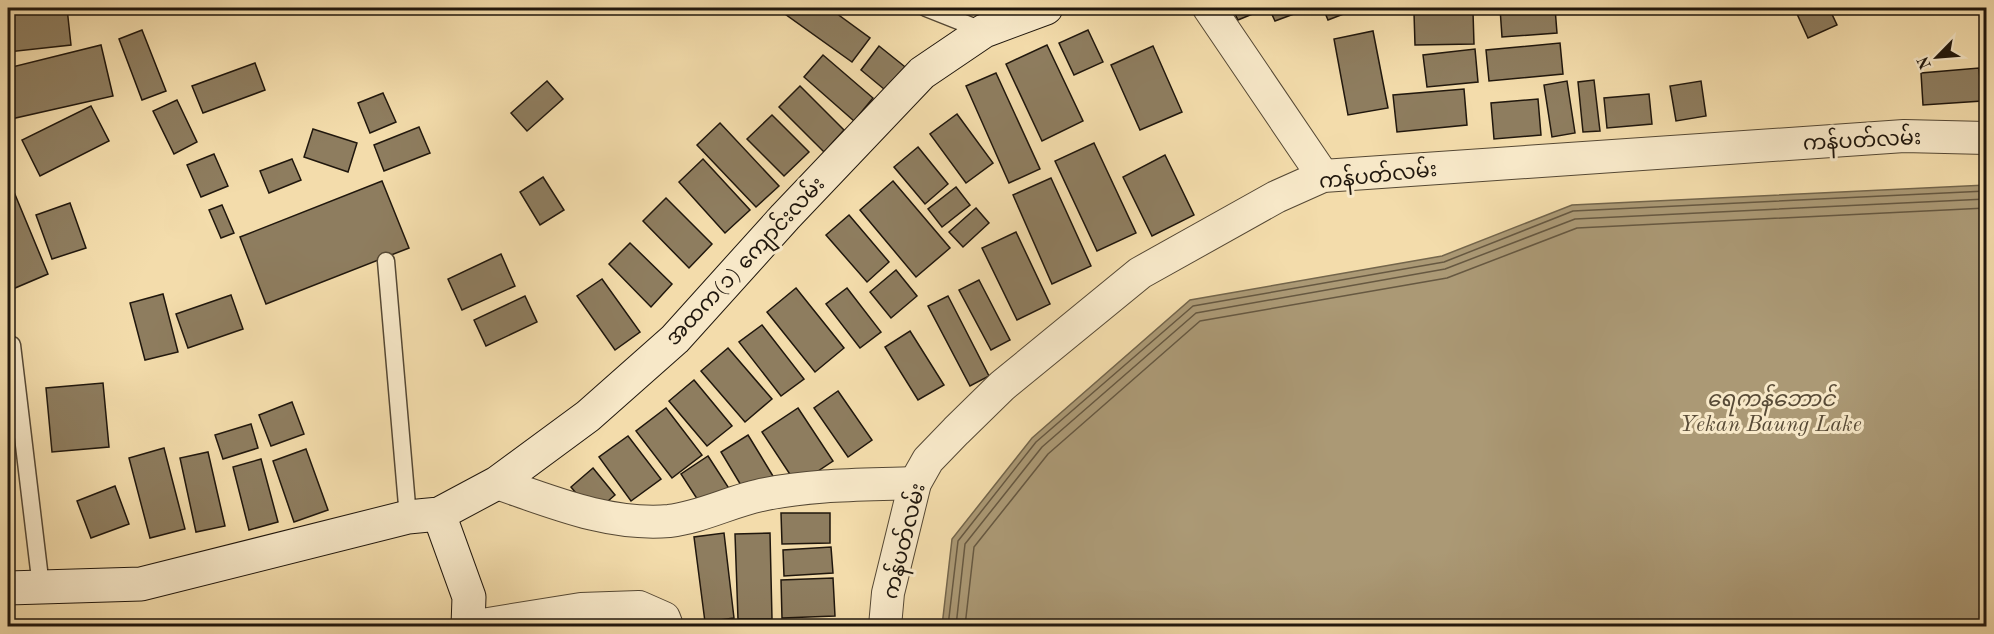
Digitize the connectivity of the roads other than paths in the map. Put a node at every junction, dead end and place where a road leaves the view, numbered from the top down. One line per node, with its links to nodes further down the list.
1 (926, 8): 4 (lane)
2 (1046, 8): 4 (main road, အထက(၁) ကျောင်းလမ်း)
3 (1209, 8): 6 (street)
4 (984, 32): 9 (main road, အထက(၁) ကျောင်းလမ်း)
5 (1986, 138): 6 (street, ကန်ပတ်လမ်း)
6 (1323, 176): 10 (street, ကန်ပတ်လမ်း)
7 (386, 261): 11 (lane)
8 (12, 345): 12 (lane)
9 (497, 483): 10 (street); 11 (main road, အထက(၁) ကျောင်းလမ်း)
10 (915, 483): 17 (street, ကန်ပတ်လမ်း)
11 (424, 515): 12 (main road, အထက(၁) ကျောင်းလမ်း); 14 (main road)
12 (41, 587): 13 (main road, အထက(၁) ကျောင်းလမ်း)
13 (8, 588)
14 (468, 627)
15 (476, 627): 16 (street)
16 (667, 627)
17 (885, 627)

